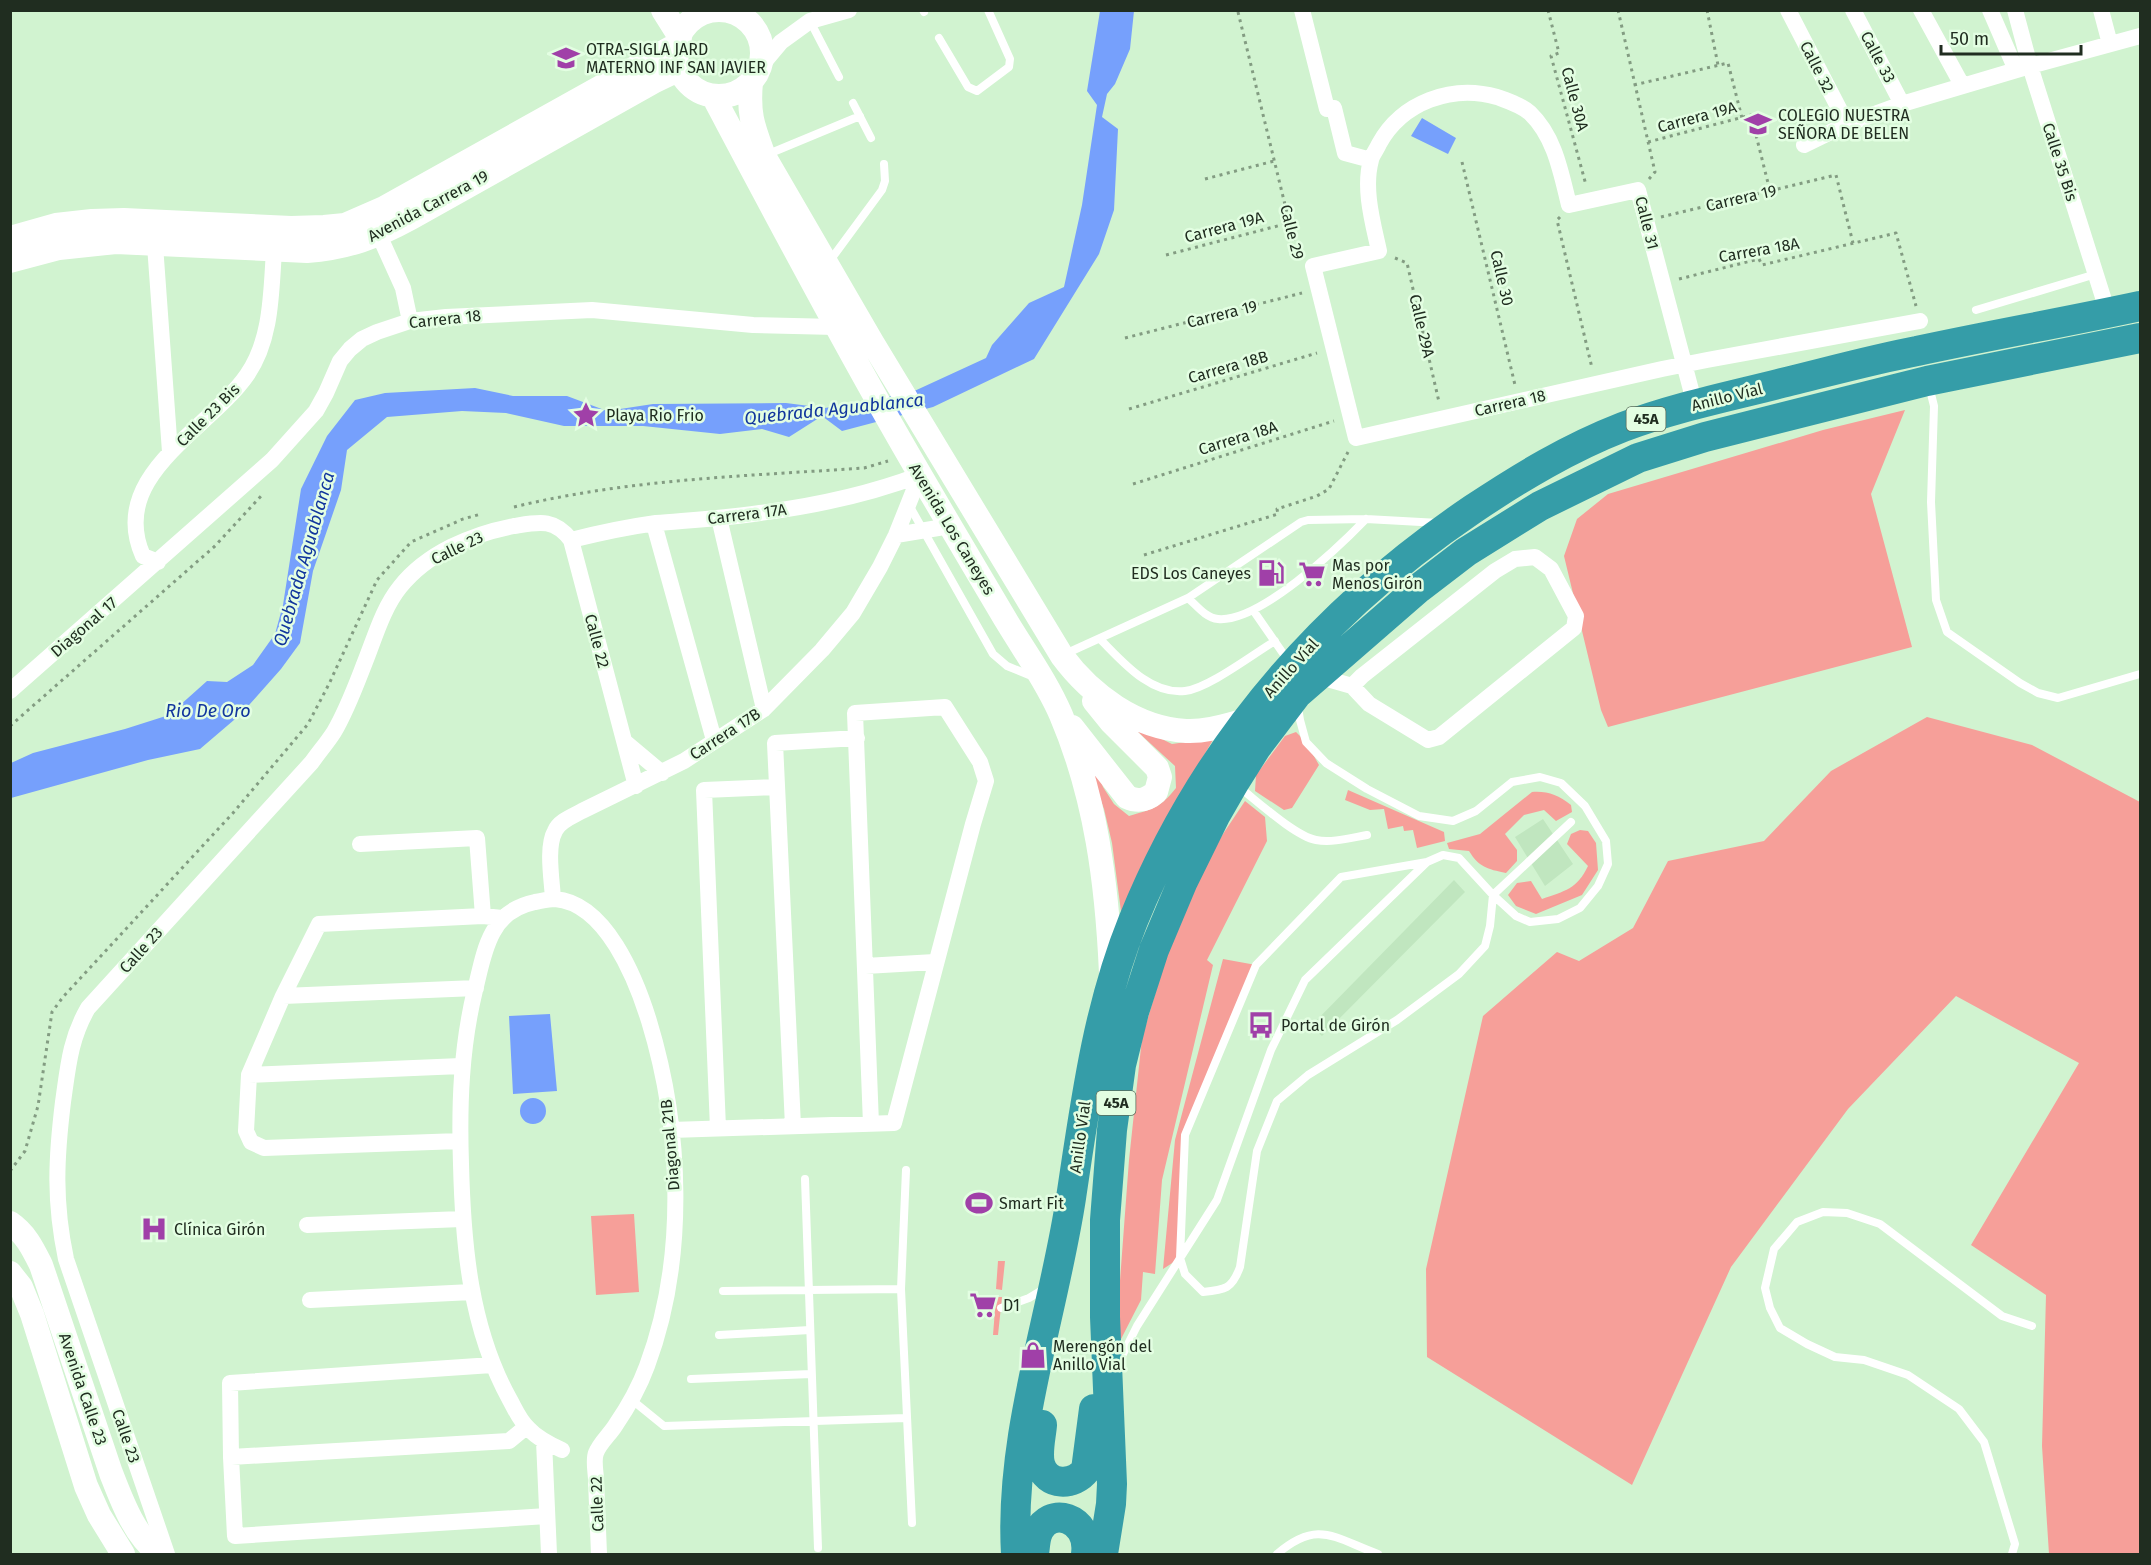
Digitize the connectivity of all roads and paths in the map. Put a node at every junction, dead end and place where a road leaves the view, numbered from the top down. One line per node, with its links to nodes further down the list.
1 (663, 10): 20 (main road)
2 (849, 10): 17 (street)
3 (988, 10): 19 (lane)
4 (1302, 10): 39 (street)
5 (1548, 10): 46 (path, Calle 30A)
6 (1618, 10): 27 (path, Calle 31)
7 (1707, 10): 22 (path)
8 (1788, 10): 34 (street, Calle 32)
9 (1853, 10): 31 (street, Calle 33)
10 (1921, 10): 28 (street)
11 (1990, 10): 23 (street)
12 (2015, 10): 23 (street, Calle 35 Bis)
13 (2101, 10): 21 (street)
14 (733, 11): 15 (main road); 25 (main road)
15 (701, 12): 20 (main road)
16 (1238, 12): 40 (path, Calle 29)
17 (810, 21): 25 (street); 26 (lane)
18 (2140, 36): 21 (street)
19 (939, 38)
20 (679, 41): 24 (main road); 51 (main road, Avenida Carrera 19)
21 (2110, 44): 23 (street)
22 (1718, 65): 27 (path); 33 (path)
23 (2023, 68): 28 (street); 60 (street, Calle 35 Bis)
24 (680, 69): 29 (main road); 50 (main road, Avenida Carrera 19)
25 (756, 74): 29 (main road); 38 (main road, Avenida Los Caneyes)
26 (839, 77)
27 (1634, 85): 36 (path, Calle 31)
28 (1962, 85): 31 (street)
29 (713, 96): 68 (main road, Avenida Los Caneyes)
30 (853, 103): 32 (lane)
31 (1902, 104): 34 (street)
32 (860, 116): 35 (lane); 38 (lane)
33 (1742, 118): 36 (path, Carrera 19A); 45 (path, Carrera 19A)
34 (1847, 124): 37 (street)
35 (872, 138)
36 (1648, 142): 44 (path, Calle 31)
37 (1804, 145)
38 (764, 156): 58 (main road, Avenida Los Caneyes)
39 (1371, 160): 47 (street); 55 (street)
40 (1274, 161): 43 (path); 49 (path, Calle 29)
41 (1462, 162): 76 (path, Calle 30)
42 (884, 164): 58 (lane)
43 (1205, 179)
44 (1638, 190): 46 (street); 48 (street, Calle 31)
45 (1770, 191): 48 (path, Carrera 19); 52 (path, Carrera 19)
46 (1590, 201): 47 (street)
47 (1569, 205): 75 (path)
48 (1645, 220): 61 (street, Calle 31)
49 (1289, 223): 56 (path, Carrera 19A); 59 (path, Calle 29)
50 (379, 235): 54 (main road, Avenida Carrera 19); 66 (street)
51 (10, 238)
52 (1853, 243): 61 (path, Carrera 18A); 67 (path, Carrera 18A)
53 (154, 245): 54 (main road, Avenida Carrera 19); 57 (main road, Avenida Carrera 19); 82 (street)
54 (274, 251): 82 (street, Calle 23 Bis)
55 (1379, 251): 59 (street); 80 (path, Calle 29A)
56 (1166, 255)
57 (10, 261)
58 (827, 265): 71 (main road, Avenida Los Caneyes)
59 (1313, 266): 62 (street, Calle 29)
60 (2096, 274): 64 (lane); 65 (street, Calle 35 Bis)
61 (1662, 283): 73 (street, Calle 31)
62 (1318, 289): 69 (path, Carrera 19); 72 (street, Calle 29)
63 (2140, 306): 65 (highway, Anillo Víal / 45A)
64 (1976, 310)
65 (2108, 313): 77 (highway, Anillo Víal / 45A)
66 (410, 321): 68 (street, Carrera 18); 99 (street, Carrera 18)
67 (1920, 321): 73 (street, Carrera 18)
68 (836, 327): 71 (main road, Avenida Los Caneyes)
69 (1125, 338)
70 (2140, 338): 74 (highway, Anillo Víal / 45A)
71 (862, 348): 84 (main road, Avenida Los Caneyes); 103 (main road, Avenida Los Caneyes)
72 (1334, 349): 78 (path, Carrera 18B); 79 (street, Calle 29)
73 (1683, 364): 75 (street, Carrera 18); 77 (street, Calle 31)
74 (1927, 381): 104 (highway, Anillo Víal / 45A); 105 (lane)
75 (1595, 384): 76 (street, Carrera 18)
76 (1519, 401): 80 (street, Carrera 18)
77 (1695, 405): 93 (highway, Anillo Víal / 45A)
78 (1129, 409)
79 (1350, 416): 81 (street, Calle 29); 85 (path, Carrera 18A)
80 (1443, 418): 81 (street, Carrera 18)
81 (1356, 438): 98 (path)
82 (170, 452): 99 (street, Calle 23 Bis)
83 (890, 460): 88 (path)
84 (920, 475): 87 (street, Carrera 17B); 90 (street, Carrera 17A); 94 (main road, Avenida Los Caneyes)
85 (1133, 484)
86 (268, 488): 112 (path)
87 (908, 505): 95 (lane); 96 (street, Carrera 17B)
88 (508, 508)
89 (486, 513): 140 (path)
90 (719, 518): 92 (street, Carrera 17A); 109 (street)
91 (1366, 519): 93 (lane); 100 (lane); 101 (lane)
92 (654, 524): 97 (street, Carrera 17A); 114 (street)
93 (1452, 524): 104 (highway, Anillo Víal / 45A)
94 (950, 526): 95 (street); 106 (main road, Avenida Los Caneyes)
95 (922, 530): 96 (street); 106 (lane)
96 (896, 535): 109 (street, Carrera 17B)
97 (571, 540): 115 (street, Calle 22); 177 (street, Calle 23)
98 (1144, 555)
99 (158, 562): 108 (street, Diagonal 17)
100 (1188, 598): 101 (lane); 102 (lane)
101 (1253, 610): 104 (lane)
102 (1100, 639): 103 (lane); 104 (lane)
103 (1068, 664): 110 (main road); 111 (main road, Avenida Los Caneyes)
104 (1295, 669): 107 (street); 111 (highway, Anillo Víal / 45A); 117 (highway, Anillo Víal / 45A); 124 (lane)
105 (2140, 674)
106 (1042, 681): 110 (main road, Avenida Los Caneyes)
107 (1352, 686): 107 (street)
108 (10, 691)
109 (764, 709): 114 (street, Carrera 17B)
110 (1061, 714): 130 (main road, Avenida Los Caneyes)
111 (1246, 720): 130 (highway, Anillo Víal / 45A)
112 (10, 726)
113 (856, 738): 119 (street); 128 (street); 129 (street)
114 (714, 740): 116 (street, Carrera 17B)
115 (624, 741): 116 (street); 118 (street, Calle 22)
116 (662, 772): 118 (street, Carrera 17B)
117 (1234, 783): 121 (lane); 156 (highway, Anillo Víal / 45A)
118 (636, 786): 125 (street, Carrera 17B)
119 (777, 787): 136 (street); 137 (street)
120 (1571, 822): 124 (lane)
121 (1367, 835)
122 (360, 844): 126 (street)
123 (1427, 862): 124 (lane); 146 (lane); 146 (lane)
124 (1493, 895): 146 (lane)
125 (553, 899): 127 (street); 138 (street, Diagonal 21B)
126 (483, 916): 127 (street); 132 (street)
127 (502, 918): 131 (street)
128 (935, 962): 129 (street); 135 (street)
129 (865, 966): 135 (street)
130 (1111, 987): 148 (highway, Anillo Víal / 45A)
131 (476, 988): 132 (street); 133 (street)
132 (283, 996): 134 (street)
133 (461, 1066): 134 (street); 139 (street)
134 (249, 1075): 139 (street)
135 (871, 1124): 136 (street)
136 (793, 1126): 137 (street)
137 (718, 1128): 138 (street)
138 (671, 1130): 164 (street, Diagonal 21B)
139 (460, 1141): 143 (street)
140 (10, 1170)
141 (906, 1170): 149 (lane)
142 (805, 1179): 151 (lane)
143 (462, 1219): 145 (street); 152 (street)
144 (10, 1223): 176 (main road, Avenida Calle 23)
145 (307, 1225)
146 (1180, 1258): 163 (lane)
147 (10, 1273): 175 (main road, Avenida Calle 23)
148 (1056, 1275): 154 (lane); 155 (highway, Anillo Víal / 45A)
149 (901, 1289): 151 (lane); 165 (lane)
150 (723, 1291): 151 (lane)
151 (808, 1291): 158 (lane)
152 (472, 1292): 153 (street); 160 (street)
153 (310, 1300)
154 (1001, 1308)
155 (1048, 1311): 156 (highway); 180 (highway, Anillo Víal / 45A)
156 (1105, 1317): 163 (highway, Anillo Víal / 45A)
157 (2032, 1326): 186 (lane)
158 (810, 1330): 159 (lane); 161 (lane)
159 (719, 1335)
160 (492, 1365): 167 (street); 171 (street)
161 (812, 1374): 162 (lane); 166 (lane)
162 (691, 1379)
163 (1108, 1384): 183 (highway, Anillo Víal / 45A)
164 (632, 1400): 166 (lane); 170 (street, Diagonal 21B)
165 (906, 1418): 166 (lane); 173 (lane)
166 (812, 1420): 174 (lane)
167 (526, 1427): 168 (street); 171 (street)
168 (543, 1441): 169 (street); 172 (street)
169 (562, 1450)
170 (595, 1454): 179 (street, Calle 22)
171 (231, 1457): 172 (street)
172 (547, 1516): 178 (street)
173 (912, 1523)
174 (818, 1548)
175 (123, 1554)
176 (159, 1554)
177 (167, 1554)
178 (549, 1554)
179 (599, 1554)
180 (1016, 1554)
181 (1034, 1554): 182 (highway)
182 (1086, 1554)
183 (1103, 1554)
184 (1277, 1554): 185 (lane)
185 (1378, 1554)
186 (2012, 1554)

